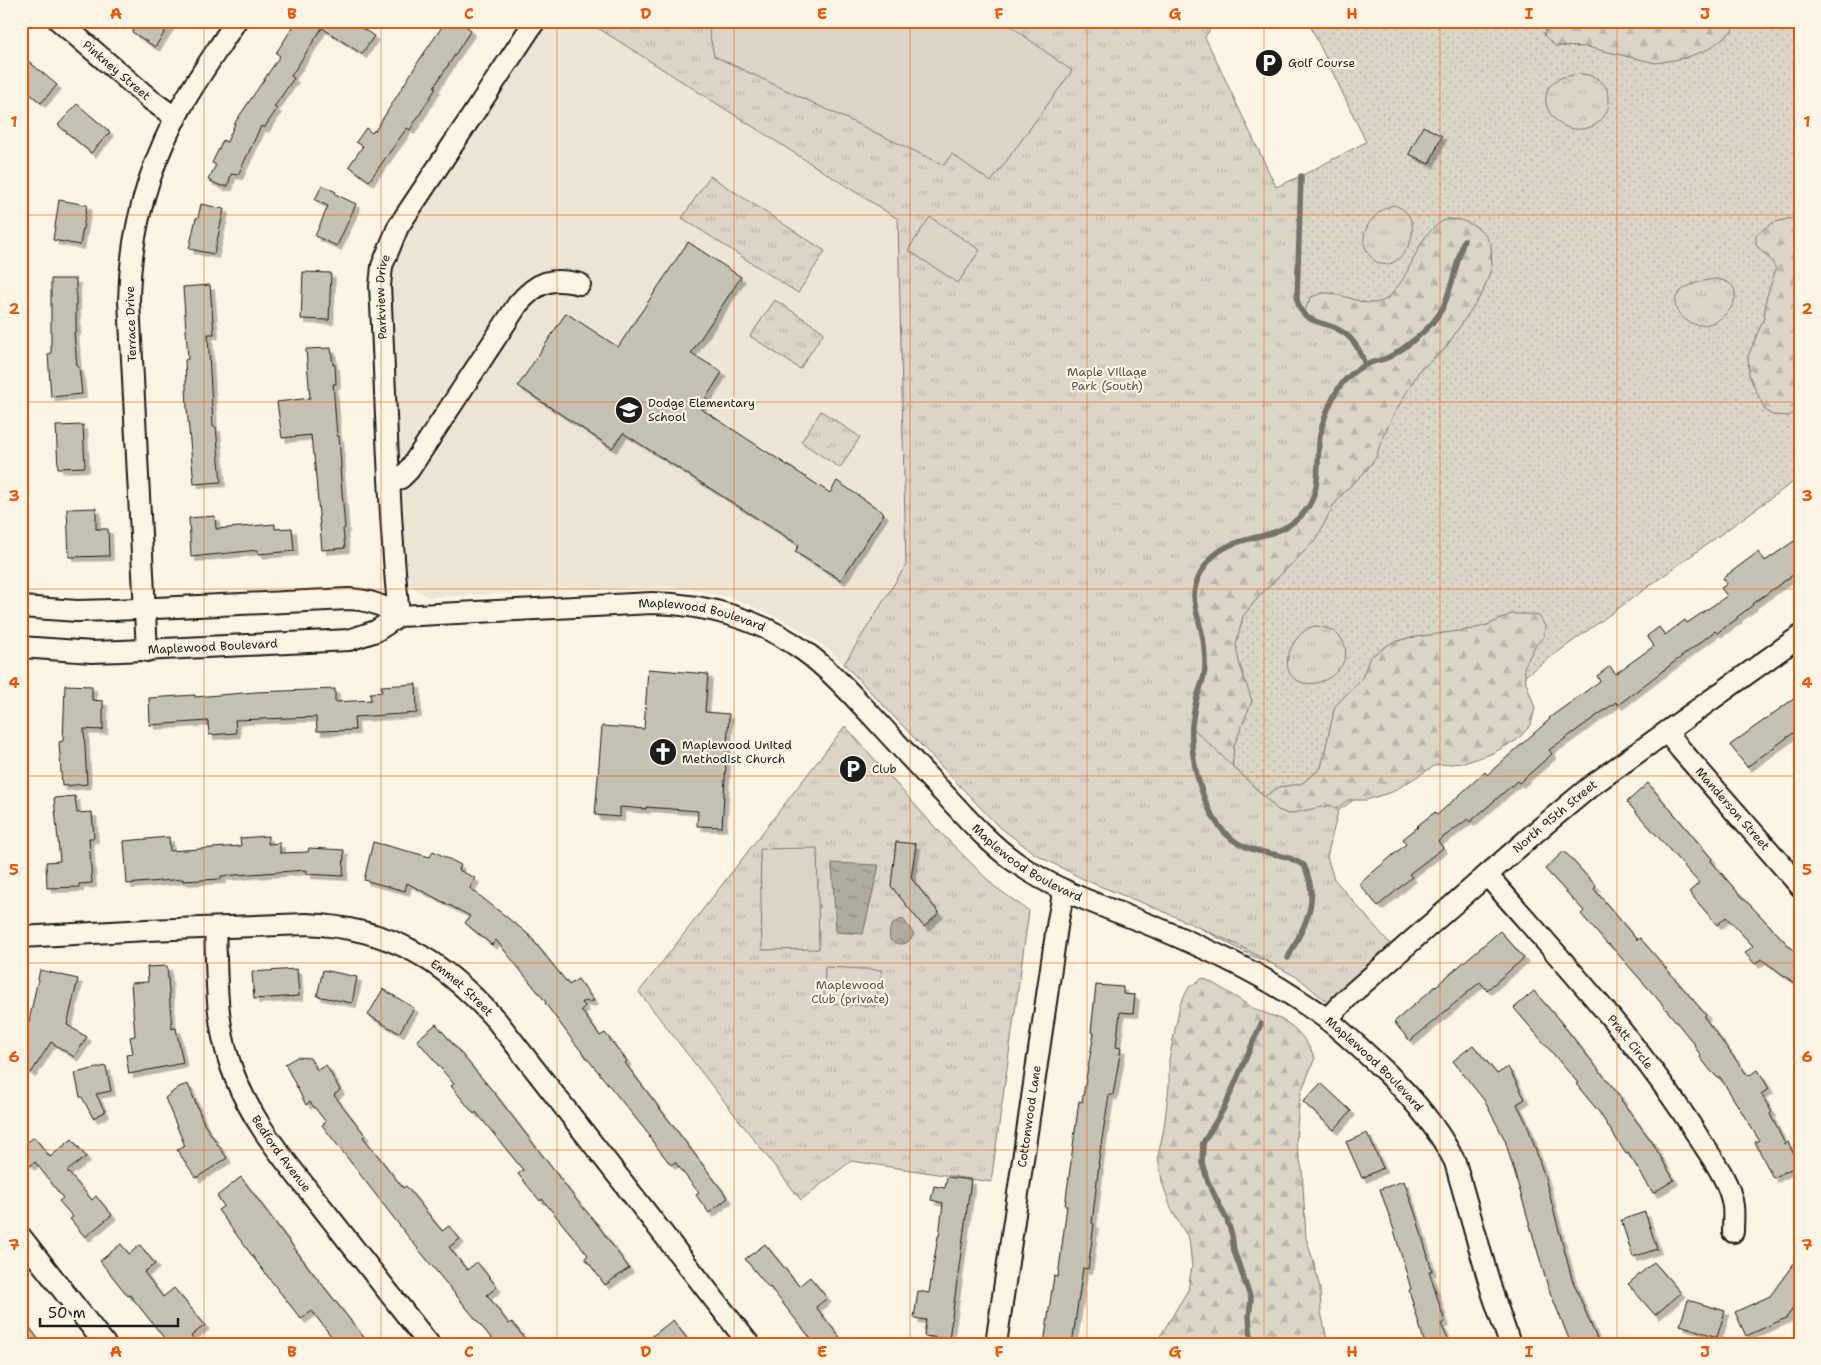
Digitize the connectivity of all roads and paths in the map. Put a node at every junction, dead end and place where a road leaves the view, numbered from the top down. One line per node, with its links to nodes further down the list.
1 (59, 21): 4 (street, Pinkney Street)
2 (236, 21): 4 (street, Terrace Drive)
3 (534, 21): 6 (street, Parkview Drive)
4 (176, 118): 8 (street, Terrace Drive)
5 (580, 284): 6 (street)
6 (390, 484): 9 (street, Parkview Drive)
7 (21, 607): 8 (street)
8 (145, 609): 9 (street); 12 (street, Terrace Drive)
9 (399, 616): 12 (street, Maplewood Boulevard); 16 (street, Maplewood Boulevard)
10 (1800, 636): 13 (street, North 95th Street)
11 (21, 647): 12 (street, Maplewood Boulevard)
12 (147, 651)
13 (1667, 732): 14 (street, North 95th Street); 15 (street, Manderson Street)
14 (1487, 875): 19 (street, North 95th Street); 20 (street, Pratt Circle)
15 (1800, 886)
16 (1064, 890): 19 (street, Maplewood Boulevard); 25 (street, Cottonwood Lane)
17 (215, 928): 18 (street, Emmet Street); 23 (street, Bedford Avenue); 24 (street, Emmet Street)
18 (21, 938)
19 (1327, 1019): 26 (street, Maplewood Boulevard)
20 (1733, 1232)
21 (21, 1237): 22 (street)
22 (104, 1344)
23 (429, 1344)
24 (749, 1344)
25 (996, 1344)
26 (1510, 1344)

